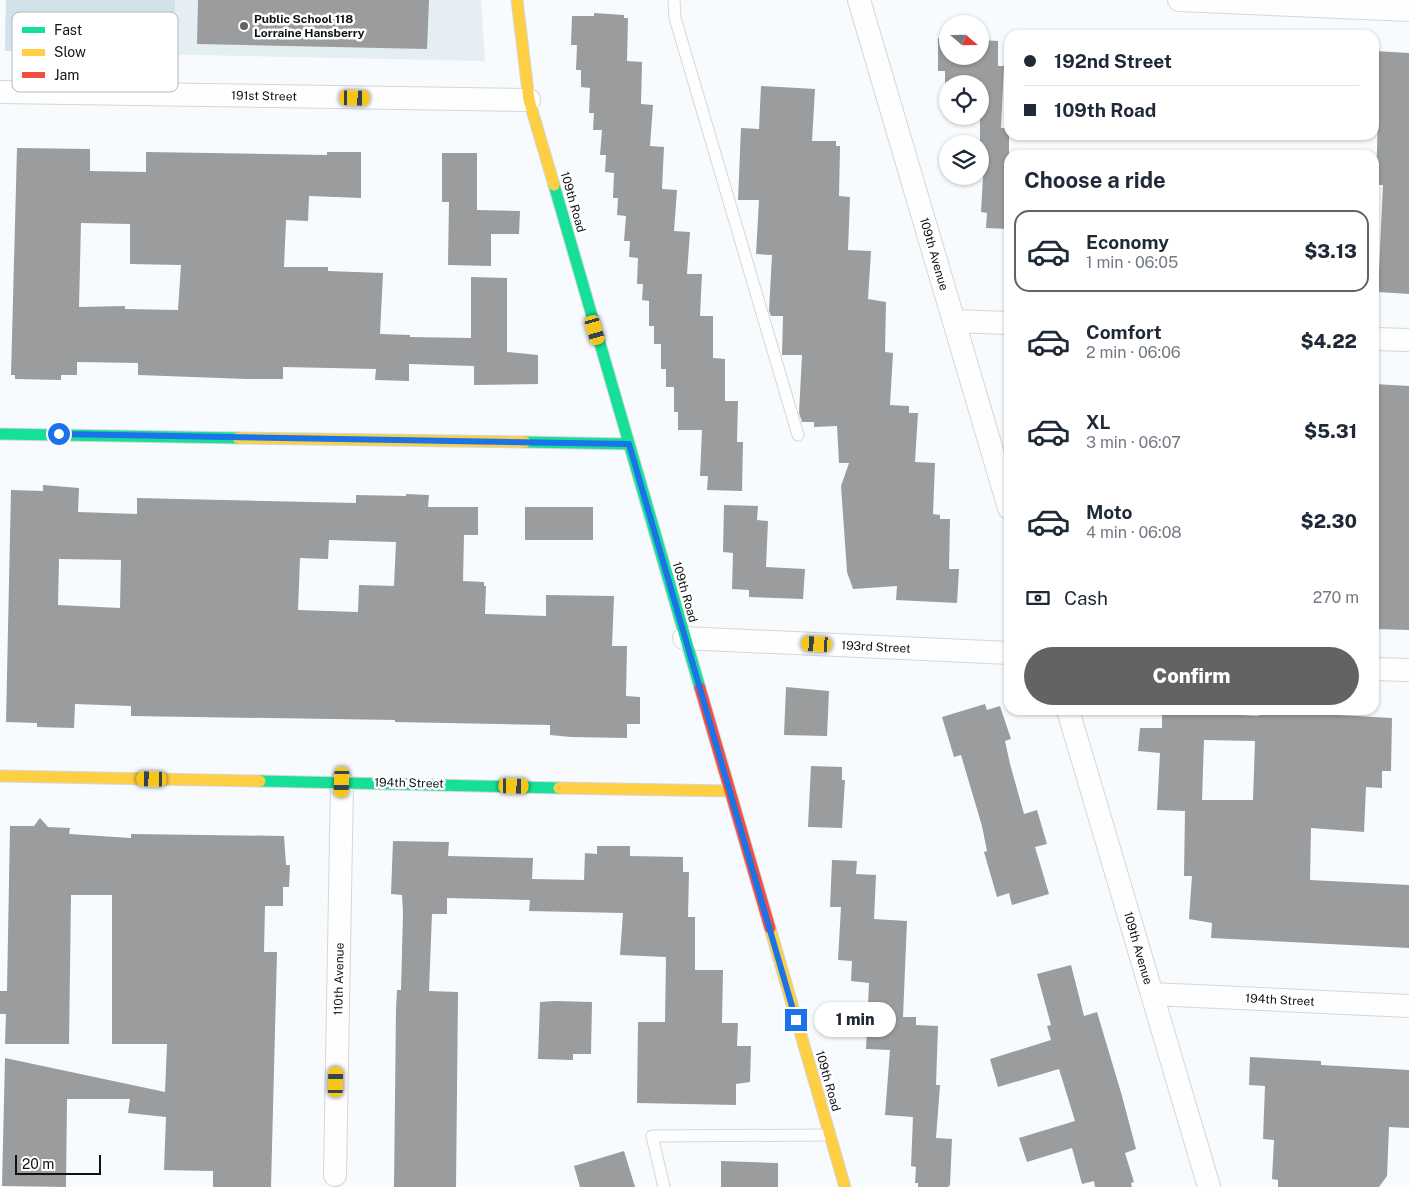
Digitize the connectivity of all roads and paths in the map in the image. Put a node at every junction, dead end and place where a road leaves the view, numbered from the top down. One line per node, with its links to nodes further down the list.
1 (517, 0): 7 (street, 109th Road)
2 (674, 0): 13 (lane)
3 (859, 0): 8 (street, 109th Avenue)
4 (1179, 0): 5 (street)
5 (1409, 10)
6 (0, 92): 7 (street, 191st Street)
7 (529, 100): 14 (street, 109th Road)
8 (954, 321): 9 (street); 15 (street, 109th Avenue)
9 (1004, 323)
10 (1379, 339): 11 (street)
11 (1409, 340)
12 (0, 434): 14 (street)
13 (798, 435)
14 (629, 444): 16 (street, 109th Road)
15 (1004, 491)
16 (684, 638): 17 (street, 193rd Street); 23 (street, 109th Road)
17 (1004, 653)
18 (1379, 669): 19 (street)
19 (1409, 670)
20 (1069, 715): 24 (street, 109th Avenue)
21 (0, 776): 22 (street, 194th Street)
22 (342, 782): 23 (street, 194th Street); 27 (street, 110th Avenue)
23 (729, 791): 26 (street, 109th Road)
24 (1152, 994): 25 (street, 194th Street); 30 (street, 109th Avenue)
25 (1409, 1006)
26 (830, 1135): 28 (lane); 29 (street, 109th Road)
27 (334, 1175)
28 (664, 1187)
29 (845, 1187)
30 (1208, 1187)

